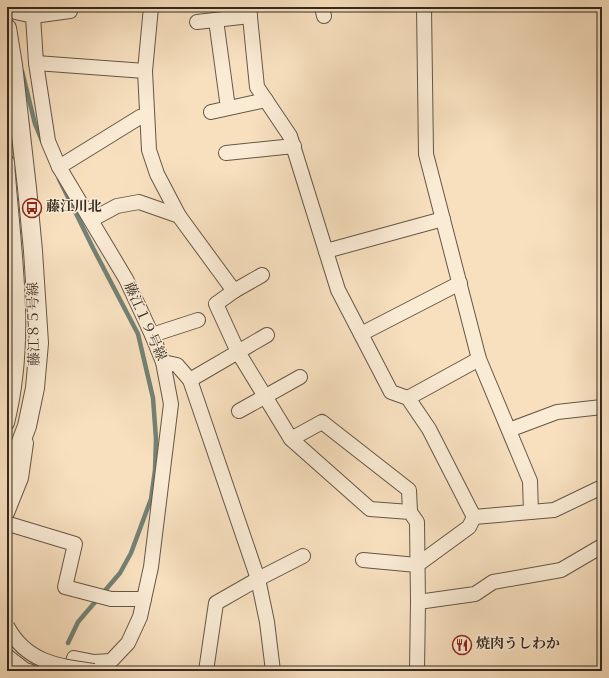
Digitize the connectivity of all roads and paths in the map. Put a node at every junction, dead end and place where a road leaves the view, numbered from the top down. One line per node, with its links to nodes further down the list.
1 (70, 7): 6 (street)
2 (151, 7): 11 (street)
3 (424, 7): 22 (street)
4 (7, 10): 6 (street)
5 (250, 11): 7 (street); 13 (street)
6 (33, 16): 10 (street, 藤江１９号線)
7 (216, 20): 8 (street); 14 (street)
8 (197, 22)
9 (7, 28): 12 (street, 藤江８５号線)
10 (36, 62): 11 (street); 20 (street, 藤江１９号線)
11 (145, 71): 16 (street)
12 (10, 72): 42 (street, 藤江８５号線)
13 (266, 100): 14 (street); 17 (street)
14 (228, 108): 15 (street)
15 (211, 112)
16 (147, 116): 20 (street); 21 (street)
17 (294, 146): 18 (street); 24 (street)
18 (226, 153)
19 (7, 162): 41 (street)
20 (60, 167): 23 (street, 藤江１９号線)
21 (179, 216): 23 (street); 27 (street)
22 (443, 219): 24 (street); 26 (street)
23 (91, 220): 30 (street, 藤江１９号線)
24 (326, 251): 29 (street)
25 (262, 275): 27 (street)
26 (460, 283): 29 (street); 33 (street)
27 (234, 291): 32 (street)
28 (198, 320): 30 (street)
29 (361, 334): 38 (street)
30 (152, 335): 34 (street, 藤江１９号線)
31 (266, 335): 32 (street)
32 (238, 352): 36 (street); 37 (street)
33 (479, 359): 38 (street); 43 (street)
34 (163, 362): 36 (street); 56 (street, 藤江１９号線)
35 (300, 378): 37 (street)
36 (190, 380): 55 (street)
37 (266, 397): 40 (street); 44 (street)
38 (408, 398): 49 (street)
39 (602, 407): 43 (street)
40 (239, 411)
41 (7, 423)
42 (28, 426): 45 (street, 藤江８５号線); 50 (street)
43 (509, 430): 48 (street)
44 (291, 439): 47 (street); 47 (street)
45 (7, 479)
46 (602, 487): 48 (street)
47 (410, 512): 54 (street)
48 (531, 512): 49 (street)
49 (474, 517): 54 (street)
50 (10, 519): 56 (street)
51 (602, 546): 57 (street)
52 (303, 556): 55 (street)
53 (363, 560): 54 (street)
54 (417, 564): 57 (street)
55 (258, 579): 63 (street); 64 (street)
56 (144, 599): 61 (street, 藤江１９号線)
57 (418, 602): 65 (street)
58 (7, 626): 62 (street, bridge)
59 (7, 656): 60 (street)
60 (29, 671)
61 (71, 671)
62 (94, 671)
63 (206, 671)
64 (273, 671)
65 (417, 671)

